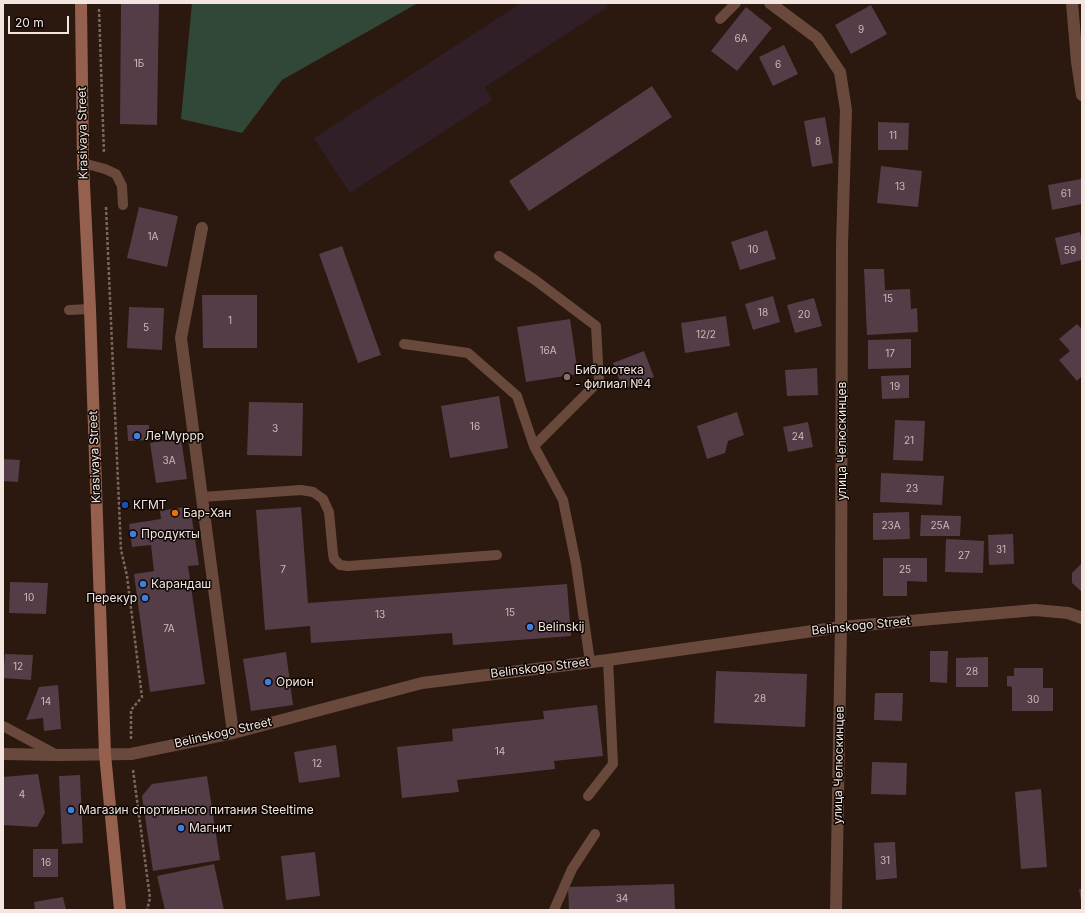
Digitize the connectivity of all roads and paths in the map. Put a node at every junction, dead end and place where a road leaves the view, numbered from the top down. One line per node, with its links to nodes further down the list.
1 (80, 3): 8 (main road, Krasivaya Street)
2 (99, 3): 9 (path)
3 (736, 3): 6 (lane)
4 (770, 3): 21 (street, улица Челюскинцев)
5 (1072, 3): 7 (street)
6 (720, 19)
7 (1082, 95)
8 (83, 163): 9 (lane); 14 (main road, Krasivaya Street)
9 (105, 169): 11 (lane)
10 (106, 200): 28 (path)
11 (123, 205)
12 (202, 228): 18 (street)
13 (499, 256): 17 (lane)
14 (90, 309): 15 (lane); 27 (main road, Krasivaya Street)
15 (69, 310)
16 (404, 344): 17 (lane)
17 (534, 446): 23 (lane)
18 (202, 497): 19 (lane); 25 (street)
19 (497, 555)
20 (1082, 618): 21 (street, Belinskogo Street)
21 (841, 627): 22 (street, Belinskogo Street); 35 (street, улица Челюскинцев)
22 (608, 660): 23 (street, Belinskogo Street); 30 (lane)
23 (590, 662): 25 (street, Belinskogo Street)
24 (3, 726): 29 (lane)
25 (233, 733): 28 (street, Belinskogo Street)
26 (3, 754): 29 (street, Belinskogo Street)
27 (105, 754): 28 (street, Belinskogo Street); 29 (street, Belinskogo Street); 32 (main road, Krasivaya Street)
28 (131, 754): 33 (path)
29 (57, 755)
30 (588, 796)
31 (595, 834): 34 (lane)
32 (120, 910)
33 (147, 910)
34 (554, 910)
35 (836, 910)

